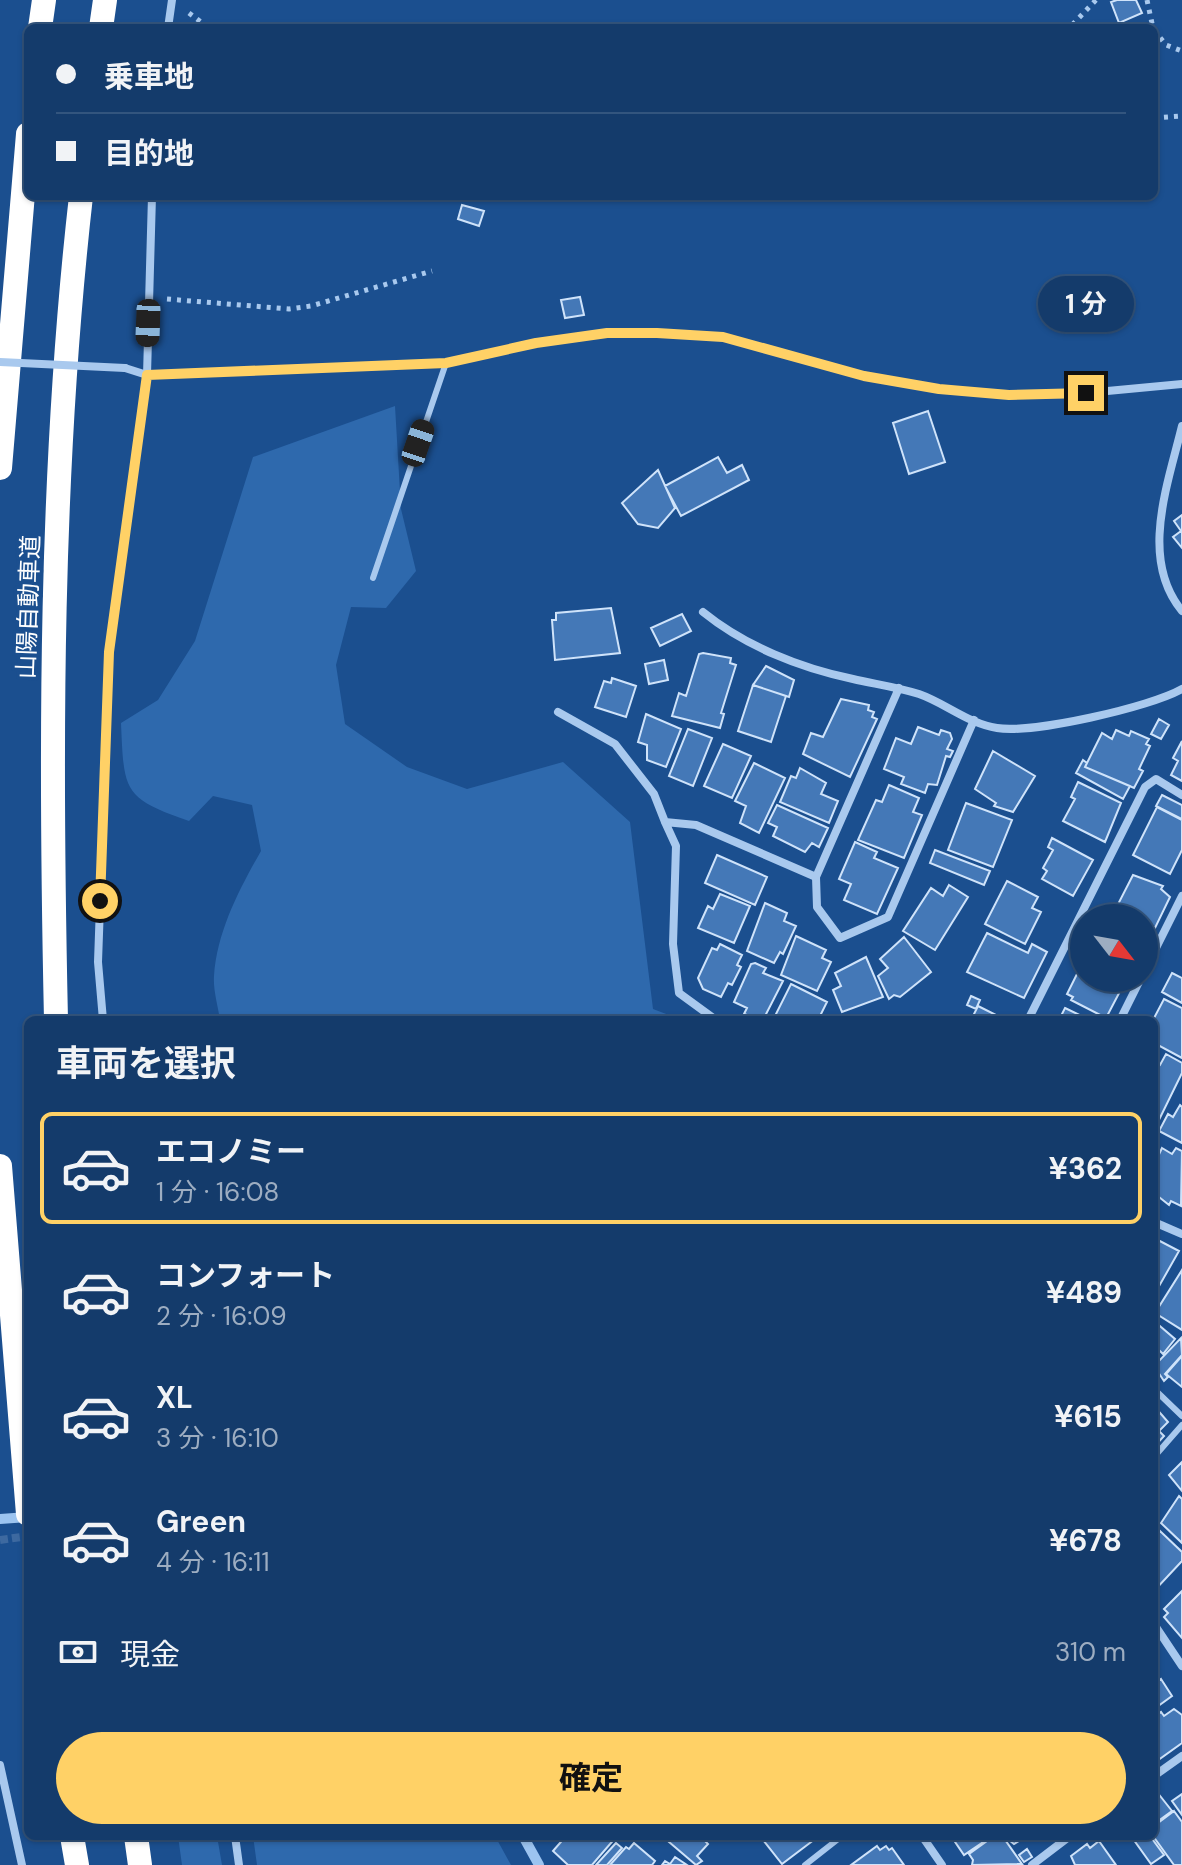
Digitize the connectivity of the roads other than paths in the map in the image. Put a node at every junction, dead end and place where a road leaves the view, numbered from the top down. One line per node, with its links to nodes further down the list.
1 (44, 0): 4 (highway)
2 (105, 0): 5 (highway)
3 (172, 0): 6 (street)
4 (41, 24)
5 (102, 24)
6 (169, 24)
7 (24, 182): 15 (highway)
8 (81, 200): 29 (highway, 山陽自動車道)
9 (152, 200): 12 (street)
10 (0, 362): 12 (street, bridge)
11 (446, 363): 12 (street); 13 (street); 16 (lane)
12 (147, 375): 30 (street)
13 (1182, 384)
14 (1182, 426): 17 (street)
15 (0, 468)
16 (373, 578)
17 (1182, 611)
18 (703, 612): 19 (street)
19 (899, 688): 22 (street); 25 (street)
20 (1182, 689): 22 (street)
21 (558, 712): 24 (street)
22 (974, 720): 25 (street)
23 (1182, 795): 32 (street)
24 (665, 822): 25 (street); 31 (street)
25 (816, 877)
26 (1182, 896): 27 (street)
27 (1158, 944)
28 (1134, 992): 33 (street)
29 (56, 1016)
30 (103, 1016)
31 (711, 1016)
32 (1030, 1016)
33 (1122, 1016)
34 (0, 1166): 41 (highway)
35 (1158, 1224): 36 (street)
36 (1182, 1234)
37 (1158, 1393): 38 (lane)
38 (1182, 1416)
39 (1182, 1425): 40 (lane)
40 (1158, 1452)
41 (24, 1464)
42 (1158, 1630): 43 (street)
43 (1182, 1666)
44 (1182, 1756): 46 (street)
45 (0, 1765): 53 (street)
46 (1158, 1773)
47 (73, 1840): 54 (highway)
48 (137, 1840): 55 (highway)
49 (236, 1840): 56 (street)
50 (837, 1840): 57 (lane)
51 (925, 1840): 58 (street)
52 (1065, 1840): 59 (street)
53 (22, 1865)
54 (77, 1865)
55 (140, 1865)
56 (239, 1865)
57 (805, 1865)
58 (942, 1865)
59 (1032, 1865)

